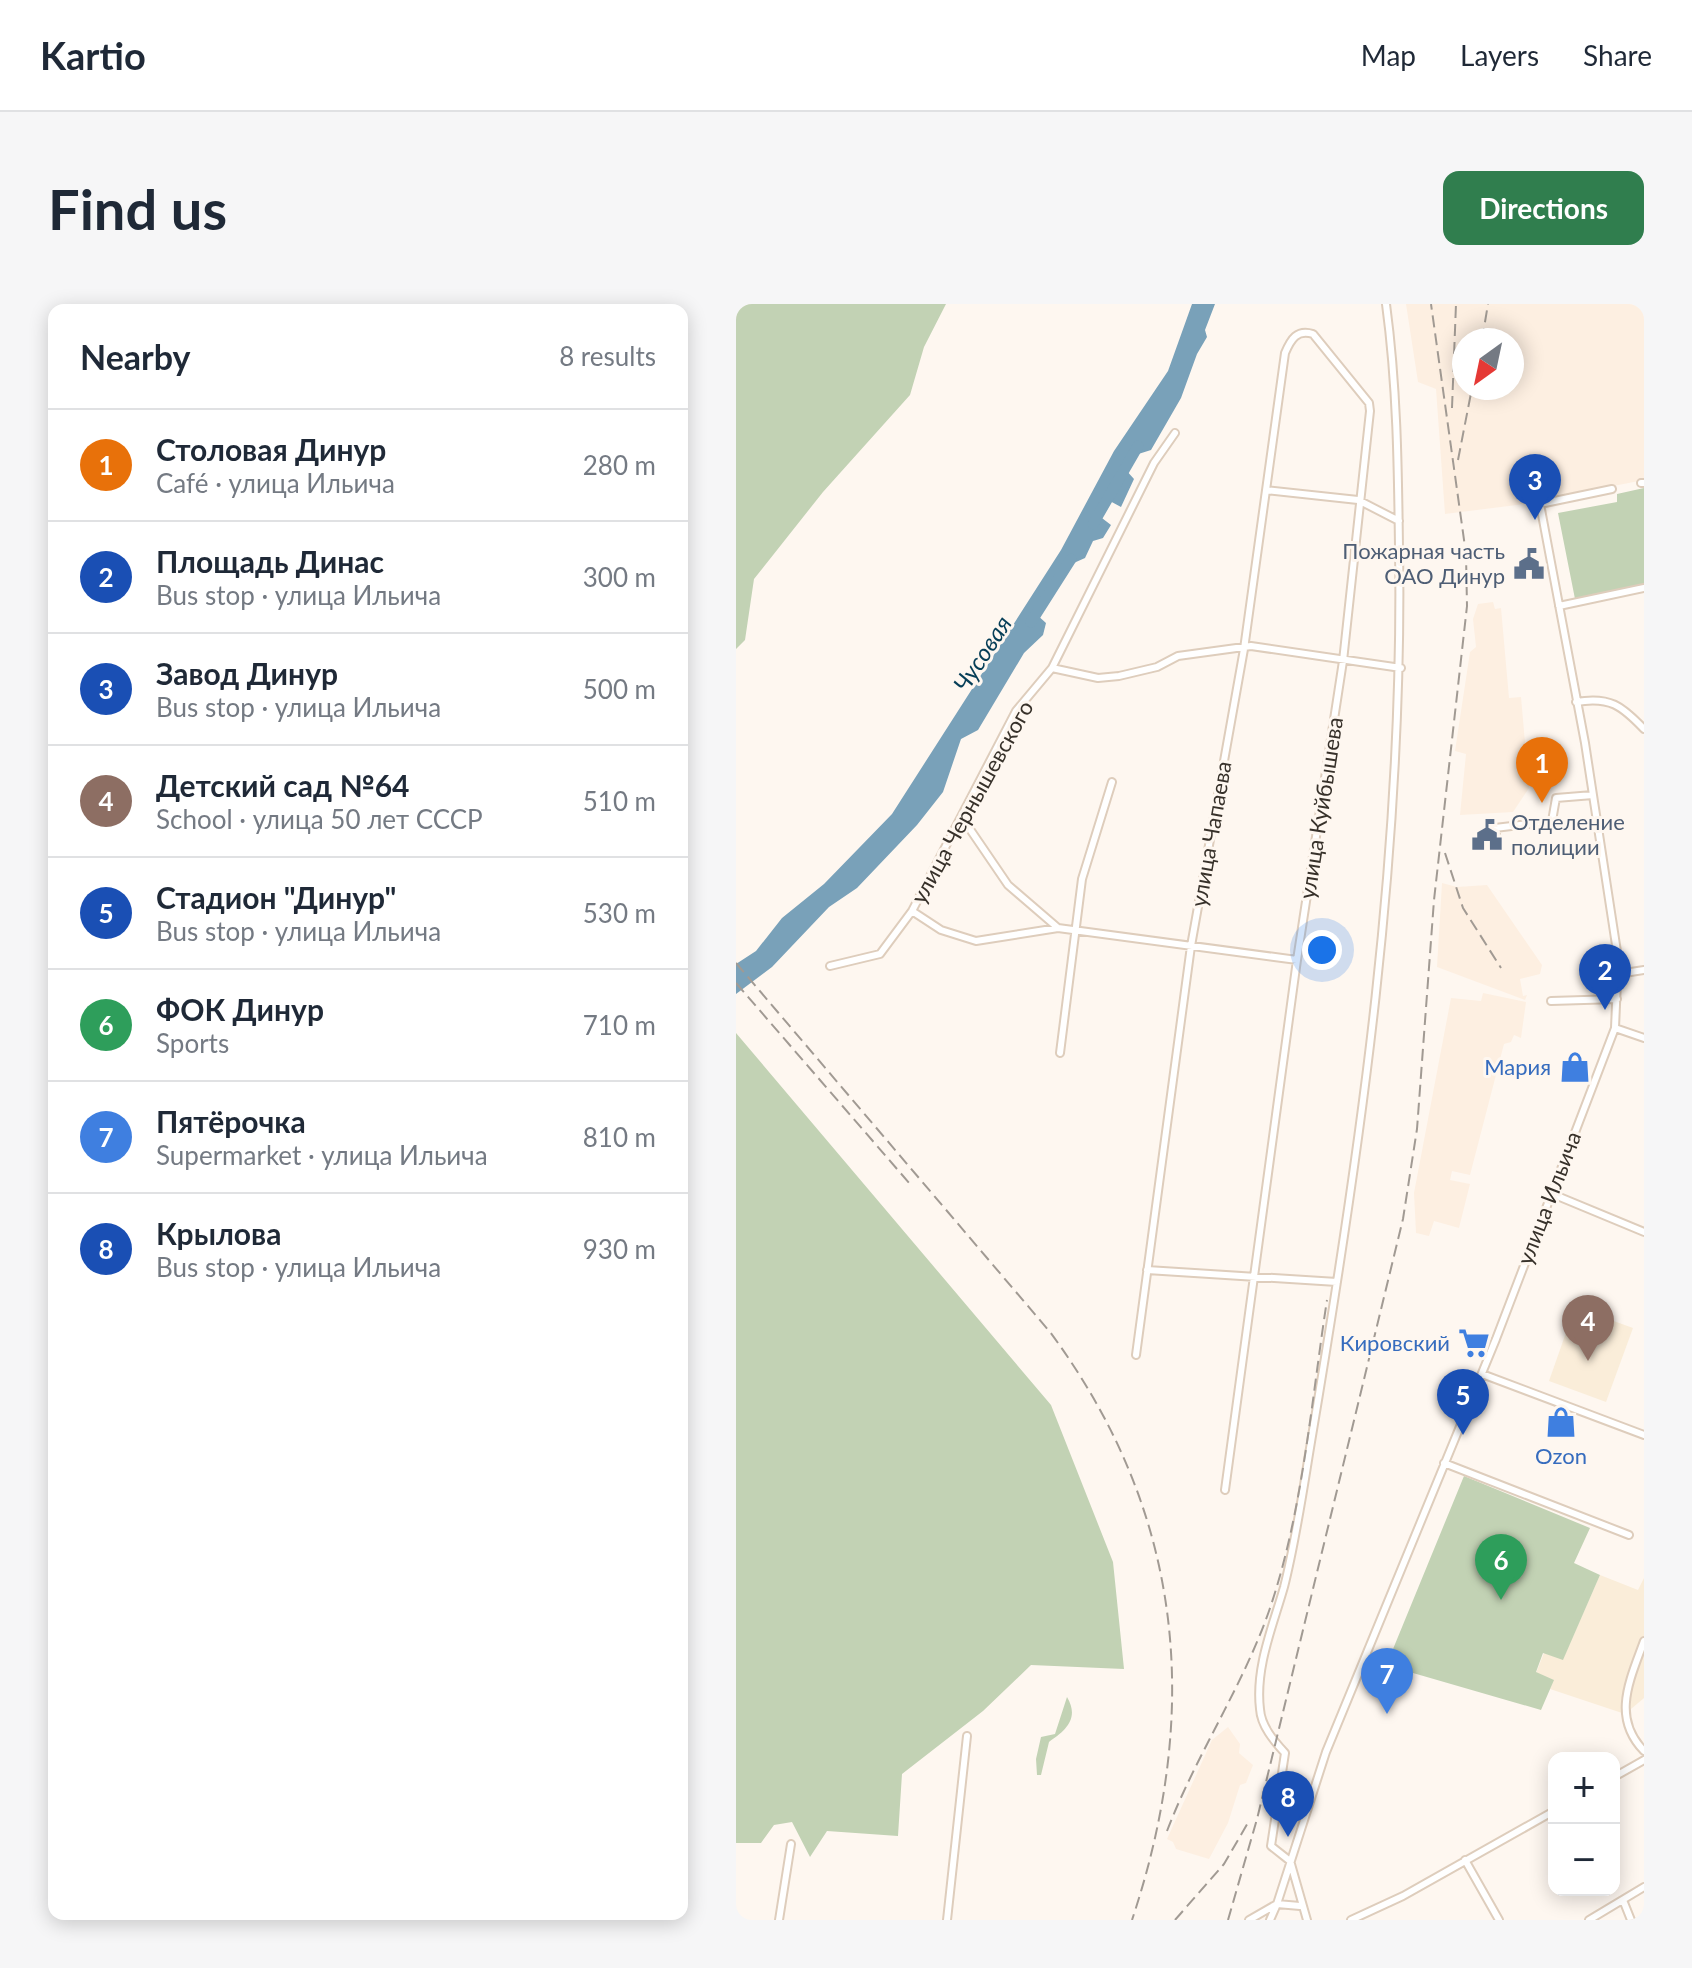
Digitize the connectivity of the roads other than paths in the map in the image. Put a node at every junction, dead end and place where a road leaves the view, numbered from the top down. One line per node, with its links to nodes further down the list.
1 (1386, 304): 7 (street)
2 (1313, 334): 5 (street, улица Чапаева); 6 (street, улица Куйбышева)
3 (1175, 433): 12 (street, улица Чернышевского)
4 (1612, 489): 9 (street, улица Ильича)
5 (1266, 490): 6 (street); 10 (street, улица Чапаева)
6 (1358, 500): 7 (street); 11 (street, улица Куйбышева)
7 (1399, 521): 13 (street)
8 (1644, 588): 9 (street)
9 (1559, 606): 14 (street, улица Ильича)
10 (1244, 649): 11 (street); 12 (street); 23 (street, улица Чапаева)
11 (1343, 661): 13 (street); 24 (street, улица Куйбышева)
12 (1052, 668): 18 (street, улица Чернышевского)
13 (1401, 668): 37 (street)
14 (1576, 702): 15 (street); 17 (street, улица Ильича)
15 (1644, 729)
16 (1112, 782): 22 (street)
17 (1593, 795): 19 (street); 27 (street, улица Ильича)
18 (963, 819): 20 (street, улица Чернышевского); 21 (street)
19 (1497, 842)
20 (912, 911): 21 (street); 25 (street, улица Чернышевского)
21 (1058, 928): 22 (street)
22 (1077, 929): 23 (street); 32 (street)
23 (1191, 946): 24 (street); 35 (street, улица Чапаева)
24 (1297, 960): 36 (street, улица Куйбышева)
25 (830, 966)
26 (1644, 970): 27 (street)
27 (1618, 974): 28 (street, улица Ильича)
28 (1617, 999): 29 (street); 30 (street, улица Ильича)
29 (1551, 1001)
30 (1615, 1028): 31 (street); 33 (street, улица Ильича)
31 (1644, 1038)
32 (1060, 1053)
33 (1550, 1193): 34 (street); 39 (street, улица Ильича)
34 (1644, 1232)
35 (1147, 1270): 36 (street); 38 (street, улица Чапаева)
36 (1253, 1277): 37 (street); 42 (street, улица Куйбышева)
37 (1337, 1282): 52 (street)
38 (1136, 1355)
39 (1482, 1374): 40 (street); 41 (street, улица Ильича)
40 (1644, 1435)
41 (1444, 1463): 43 (street); 52 (street, улица Ильича)
42 (1225, 1490)
43 (1629, 1535)
44 (1644, 1641): 46 (street)
45 (967, 1736): 58 (street)
46 (1644, 1751)
47 (1644, 1760): 48 (street)
48 (1620, 1774)
49 (1548, 1814): 51 (street)
50 (791, 1844): 57 (street)
51 (1465, 1860): 62 (street); 63 (street)
52 (1290, 1861): 55 (street, улица Ильича); 56 (street)
53 (1644, 1887): 54 (street)
54 (1623, 1900): 64 (street); 65 (street)
55 (1277, 1904): 56 (street); 59 (street); 60 (street, улица Ильича)
56 (1300, 1906): 61 (street)
57 (779, 1920)
58 (947, 1920)
59 (1249, 1920)
60 (1270, 1920)
61 (1308, 1920)
62 (1351, 1920)
63 (1499, 1920)
64 (1589, 1920)
65 (1631, 1920)

